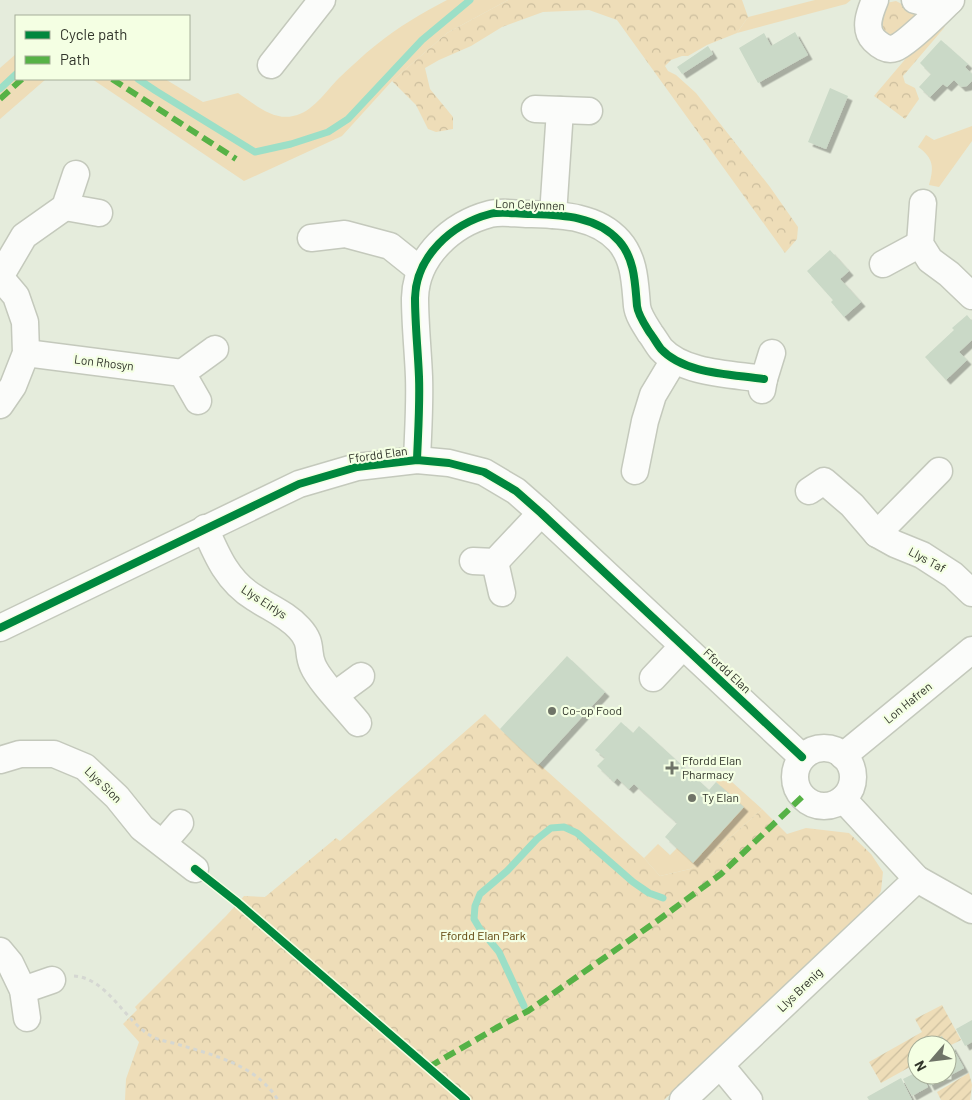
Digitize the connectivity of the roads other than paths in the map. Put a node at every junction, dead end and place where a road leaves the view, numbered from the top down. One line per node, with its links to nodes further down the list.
1 (322, 0): 5 (street)
2 (875, 0): 4 (street)
3 (915, 0): 4 (street)
4 (951, 1)
5 (271, 65)
6 (589, 111): 11 (street, Lon Celynnen)
7 (76, 174): 9 (street)
8 (923, 203): 13 (street)
9 (65, 208): 10 (street); 16 (street)
10 (99, 213)
11 (553, 215): 15 (street, Lon Celynnen); 21 (street, Lon Celynnen)
12 (311, 238): 15 (street)
13 (920, 244): 14 (street); 17 (street)
14 (883, 264)
15 (420, 270): 25 (street, Lon Celynnen)
16 (0, 276): 19 (street)
17 (972, 296)
18 (215, 349): 22 (street)
19 (26, 353): 22 (street, Lon Rhosyn); 24 (street)
20 (772, 353): 21 (street, Lon Celynnen)
21 (674, 360): 27 (street)
22 (182, 373): 23 (street)
23 (198, 401)
24 (0, 404)
25 (417, 460): 29 (street, Ffordd Elan); 30 (street, Ffordd Elan)
26 (939, 471): 31 (street)
27 (634, 477)
28 (809, 491): 31 (street, Llys Taf)
29 (541, 513): 32 (street); 35 (street, Ffordd Elan)
30 (205, 528): 34 (street, Ffordd Elan); 39 (street, Llys Eirlys)
31 (877, 534): 33 (street, Llys Taf)
32 (502, 593)
33 (972, 593)
34 (0, 628)
35 (683, 646): 38 (street); 42 (street, Ffordd Elan)
36 (972, 650): 41 (street, Lon Hafren)
37 (361, 676): 39 (street)
38 (653, 678)
39 (335, 695): 40 (street, Llys Eirlys)
40 (358, 723)
41 (843, 756): 42 (street); 44 (street)
42 (802, 758): 44 (street)
43 (0, 760): 46 (street, Llys Sion)
44 (843, 799): 48 (street)
45 (180, 823): 46 (street)
46 (163, 844): 47 (street, Llys Sion)
47 (195, 869)
48 (917, 879): 49 (street); 54 (street, Llys Brenig)
49 (972, 910)
50 (0, 950): 52 (street)
51 (52, 980): 52 (street)
52 (23, 990): 53 (street)
53 (26, 1018)
54 (721, 1066): 55 (street, Llys Brenig); 56 (street)
55 (683, 1100)
56 (750, 1100)

